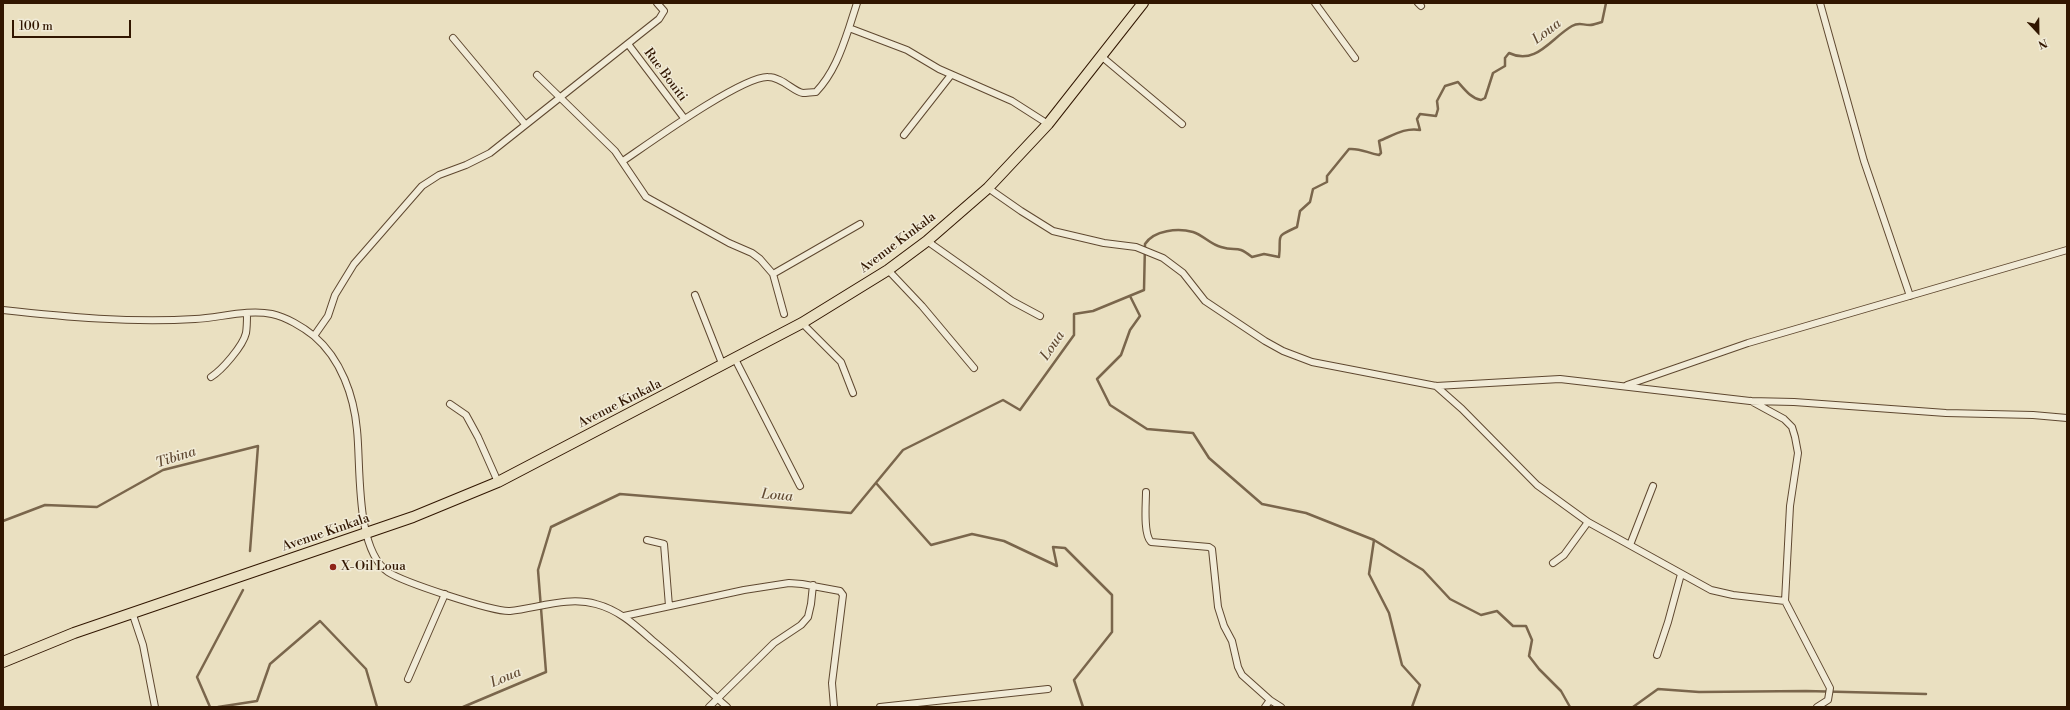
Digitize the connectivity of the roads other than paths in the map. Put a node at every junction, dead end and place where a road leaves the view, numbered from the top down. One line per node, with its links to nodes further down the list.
1 (658, 3): 8 (street)
2 (857, 3): 6 (street)
3 (1142, 3): 9 (main road, Avenue Kinkala)
4 (1315, 3): 10 (street)
5 (1820, 3): 27 (street)
6 (849, 28): 11 (street); 14 (street)
7 (453, 38): 15 (street)
8 (628, 44): 13 (street); 14 (street, Rue Bouiti)
9 (1101, 56): 16 (main road, Avenue Kinkala); 17 (street)
10 (1355, 58)
11 (951, 75): 16 (street); 18 (street)
12 (537, 76): 13 (street)
13 (560, 98): 15 (street); 19 (street)
14 (684, 118): 19 (street)
15 (525, 124): 33 (street)
16 (1048, 124): 20 (main road, Avenue Kinkala)
17 (1182, 124)
18 (904, 135)
19 (623, 161): 25 (street)
20 (988, 188): 22 (main road, Avenue Kinkala); 39 (street)
21 (860, 224): 25 (street)
22 (927, 241): 24 (main road, Avenue Kinkala); 31 (street)
23 (2067, 250): 27 (street)
24 (888, 270): 32 (main road, Avenue Kinkala); 36 (street)
25 (773, 274): 30 (street)
26 (695, 295): 35 (street)
27 (1910, 296): 38 (street)
28 (3, 310): 29 (street)
29 (247, 314): 33 (street); 37 (street)
30 (784, 314)
31 (1040, 316)
32 (802, 323): 34 (main road, Avenue Kinkala); 40 (street)
33 (314, 336): 49 (street)
34 (735, 359): 35 (main road, Avenue Kinkala); 45 (street)
35 (723, 366): 44 (main road, Avenue Kinkala)
36 (974, 368)
37 (211, 378)
38 (1626, 385): 39 (street); 41 (street)
39 (1436, 386): 48 (street)
40 (852, 393)
41 (1750, 401): 43 (street); 56 (street)
42 (450, 404): 44 (street)
43 (2067, 418)
44 (498, 482): 49 (main road, Avenue Kinkala)
45 (800, 486)
46 (1653, 486): 51 (street)
47 (1146, 492): 65 (street)
48 (1588, 522): 51 (street); 52 (street)
49 (365, 534): 55 (street); 58 (main road, Avenue Kinkala)
50 (647, 540): 57 (street)
51 (1630, 545): 53 (street)
52 (1554, 563)
53 (1681, 574): 56 (street); 60 (street)
54 (812, 586): 57 (street); 64 (street); 69 (street)
55 (445, 594): 59 (street); 62 (street)
56 (1785, 601): 73 (street)
57 (669, 606): 59 (street)
58 (132, 612): 61 (main road, Avenue Kinkala); 66 (street)
59 (624, 616): 64 (street)
60 (1657, 655)
61 (3, 662)
62 (408, 679)
63 (1048, 689): 70 (street)
64 (717, 698): 67 (street); 68 (street)
65 (1270, 700): 71 (street); 72 (street)
66 (155, 707)
67 (709, 707)
68 (727, 707)
69 (834, 707)
70 (880, 707)
71 (1265, 707)
72 (1281, 707)
73 (1817, 707)

